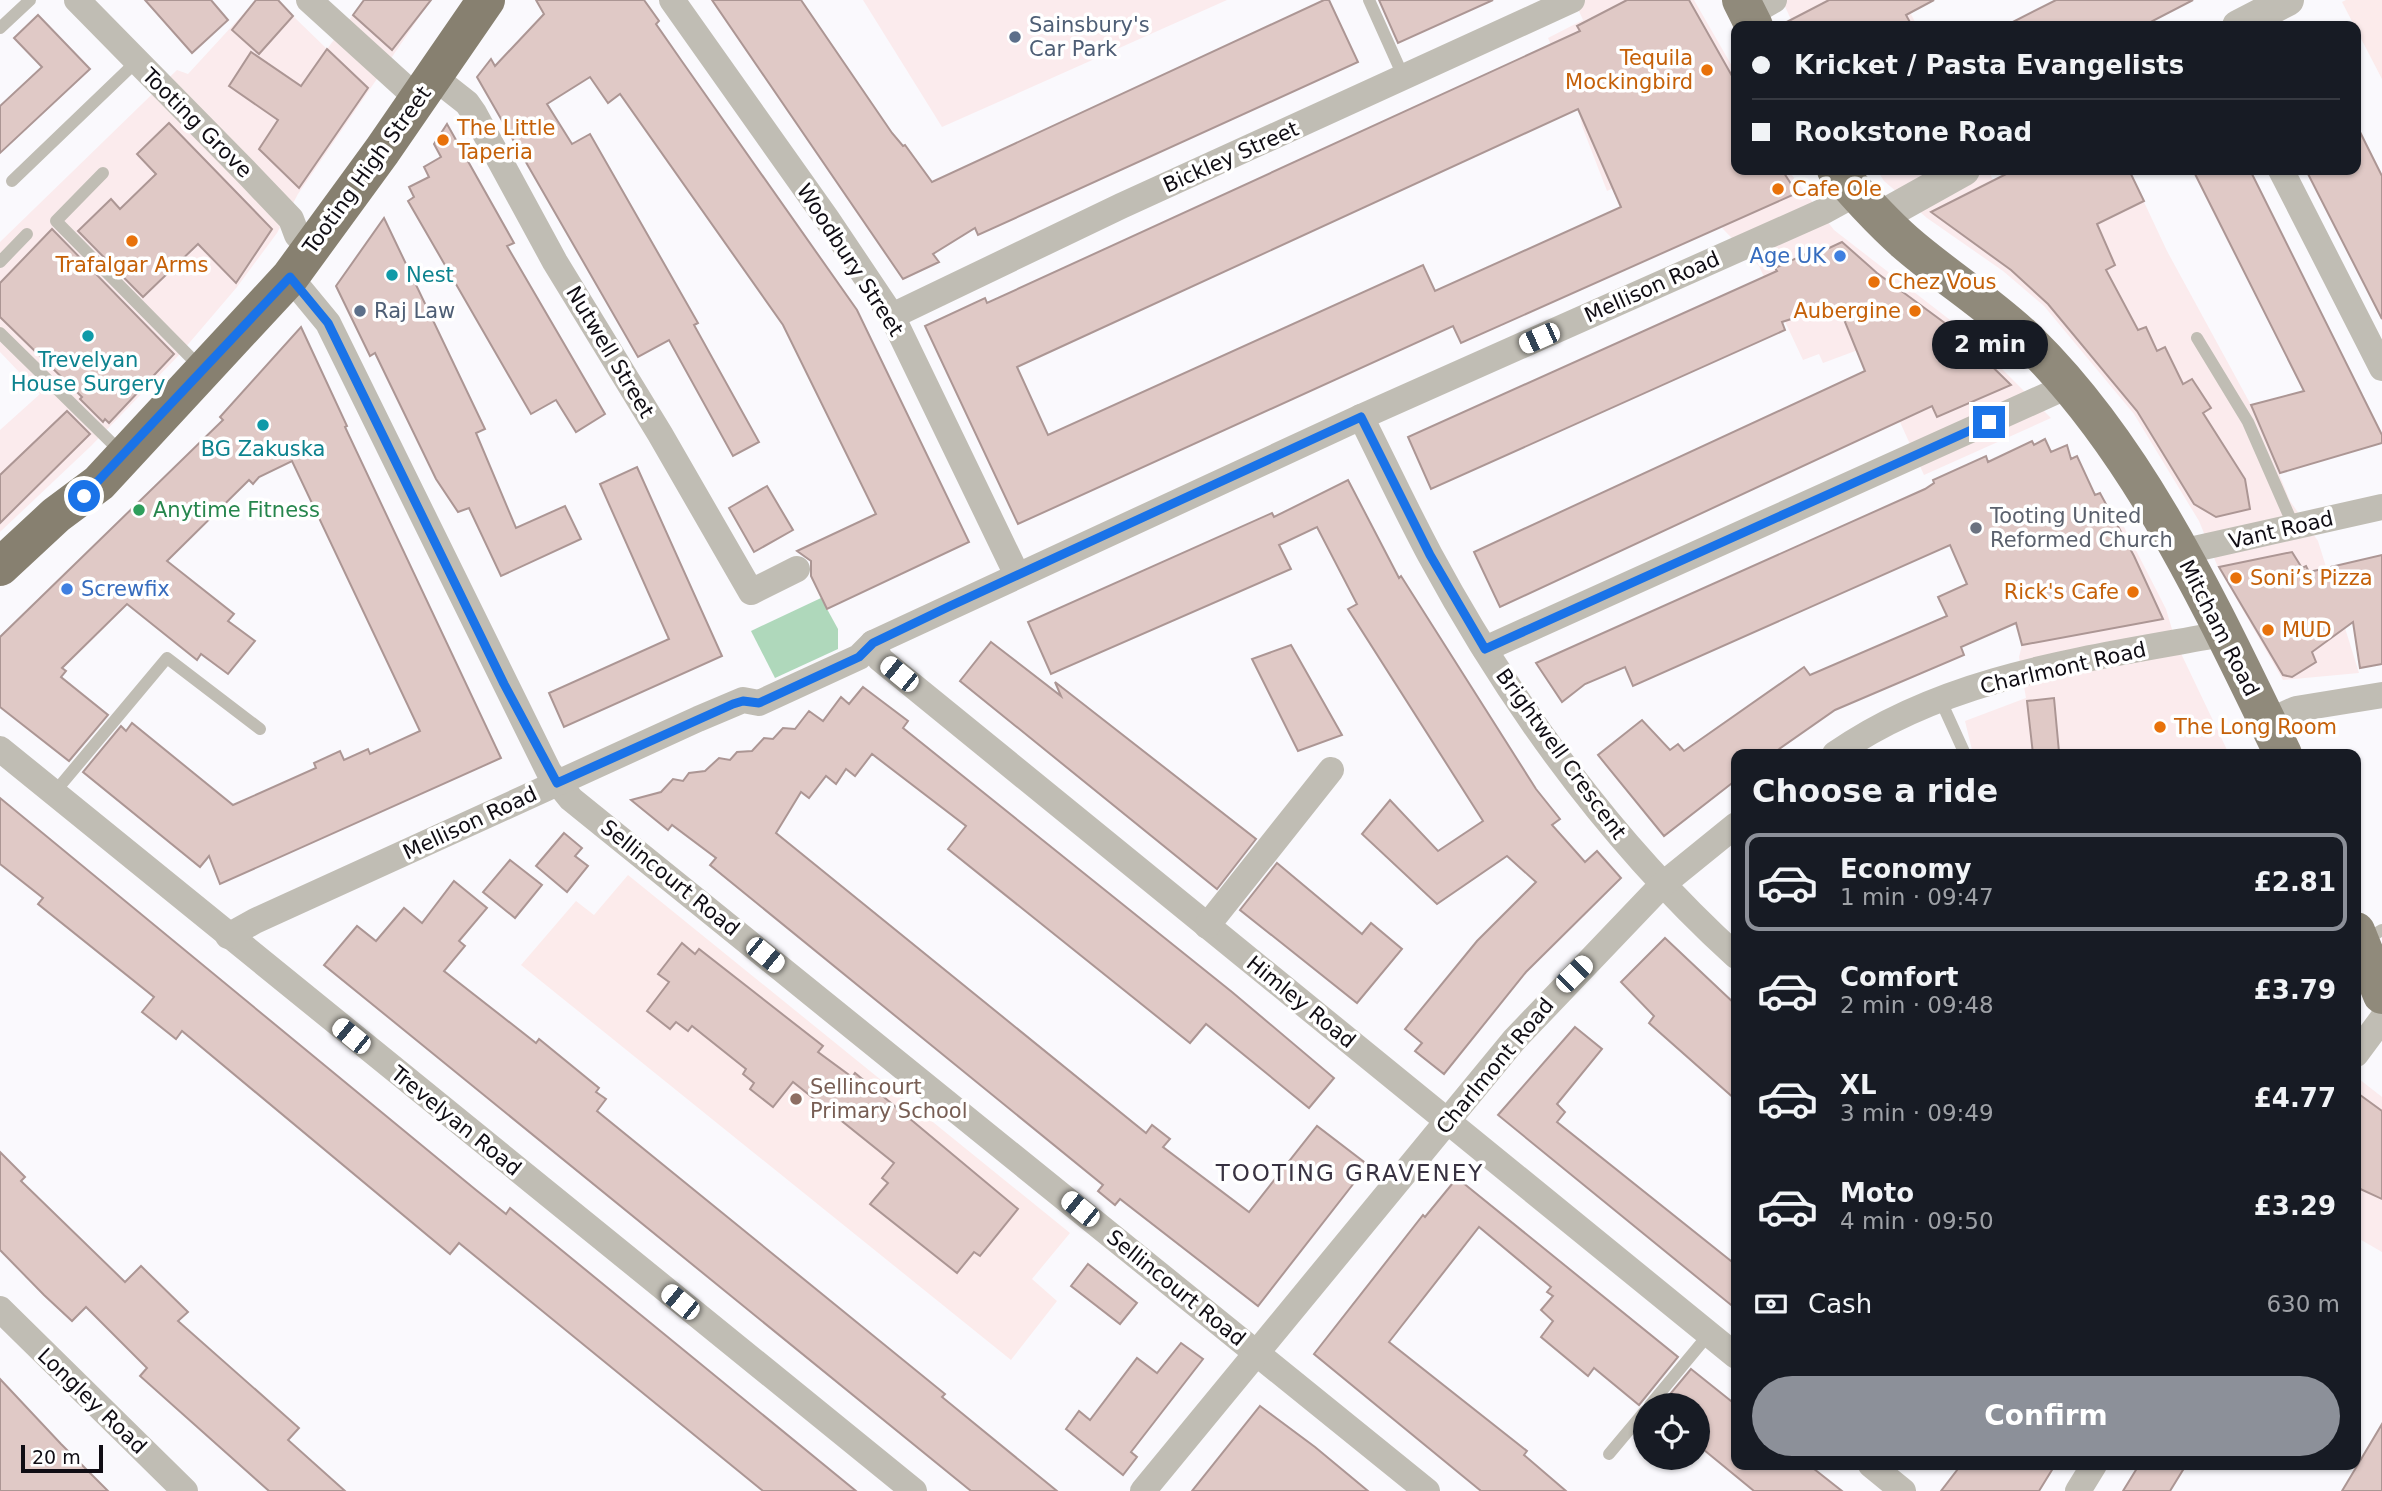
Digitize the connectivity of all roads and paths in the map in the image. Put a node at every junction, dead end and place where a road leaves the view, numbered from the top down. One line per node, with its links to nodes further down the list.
1 (30, 0): 10 (lane)
2 (77, 0): 11 (street, Tooting Grove)
3 (309, 0): 13 (street)
4 (486, 0): 13 (highway, Tooting High Street)
5 (672, 0): 22 (street, Woodbury Street)
6 (1369, 0): 12 (lane)
7 (1572, 0): 12 (street, Bickley Street)
8 (2288, 0): 9 (street)
9 (2248, 21)
10 (0, 28)
11 (136, 62): 17 (lane); 21 (street, Tooting Grove)
12 (1404, 78): 22 (street, Bickley Street)
13 (426, 88): 21 (highway, Tooting High Street); 34 (street, Nutwell Street)
14 (103, 173): 26 (lane)
15 (1942, 175): 18 (street)
16 (2284, 175): 25 (street)
17 (12, 181)
18 (1857, 194): 27 (main road, Mitcham Road); 28 (street, Mellison Road)
19 (27, 234): 20 (lane)
20 (0, 262)
21 (301, 263): 26 (highway, Tooting High Street); 47 (street, Sellincourt Road)
22 (891, 316): 35 (street, Woodbury Street)
23 (0, 333): 29 (lane)
24 (2197, 338): 31 (lane)
25 (2382, 368)
26 (204, 371): 29 (highway, Tooting High Street)
27 (2068, 386): 32 (main road, Mitcham Road); 38 (street)
28 (1361, 417): 35 (street, Mellison Road); 38 (street, Brightwell Crescent)
29 (125, 456): 33 (highway, Tooting High Street)
30 (2382, 507): 31 (street, Vant Road)
31 (2294, 527): 32 (street, Vant Road)
32 (2181, 552): 36 (main road, Mitcham Road)
33 (0, 568)
34 (797, 569)
35 (1017, 575): 37 (street, Mellison Road)
36 (2222, 634): 40 (street, Charlmont Road); 42 (main road, Mitcham Road)
37 (873, 643): 47 (street, Mellison Road); 51 (street, Himley Road)
38 (1485, 649): 50 (street, Brightwell Crescent)
39 (2382, 695): 42 (street)
40 (1940, 699): 44 (street, Charlmont Road); 45 (lane)
41 (260, 729): 48 (lane)
42 (2275, 738)
43 (0, 749): 48 (street, Trevelyan Road)
44 (1842, 749)
45 (1963, 749)
46 (1331, 769): 51 (street)
47 (557, 783): 53 (street, Mellison Road); 61 (street, Sellincourt Road)
48 (54, 793): 53 (street, Trevelyan Road)
49 (1731, 829): 50 (street, Charlmont Road)
50 (1662, 885): 54 (street, Brightwell Crescent); 58 (street, Charlmont Road)
51 (1207, 926): 58 (street, Himley Road)
52 (2366, 935): 55 (main road)
53 (228, 936): 69 (street, Trevelyan Road)
54 (1731, 951)
55 (2382, 995)
56 (2382, 1019): 57 (street)
57 (2361, 1047)
58 (1447, 1122): 60 (street, Himley Road); 61 (street, Charlmont Road)
59 (0, 1309): 68 (street, Longley Road)
60 (1709, 1334): 62 (street, Himley Road); 63 (lane)
61 (1255, 1352): 70 (street, Charlmont Road); 71 (street, Sellincourt Road)
62 (1731, 1352)
63 (1660, 1393)
64 (1633, 1425): 65 (lane)
65 (1609, 1454)
66 (1877, 1470): 72 (street)
67 (2091, 1470): 73 (street)
68 (185, 1491)
69 (914, 1491)
70 (1143, 1491)
71 (1427, 1491)
72 (1903, 1491)
73 (2078, 1491)

